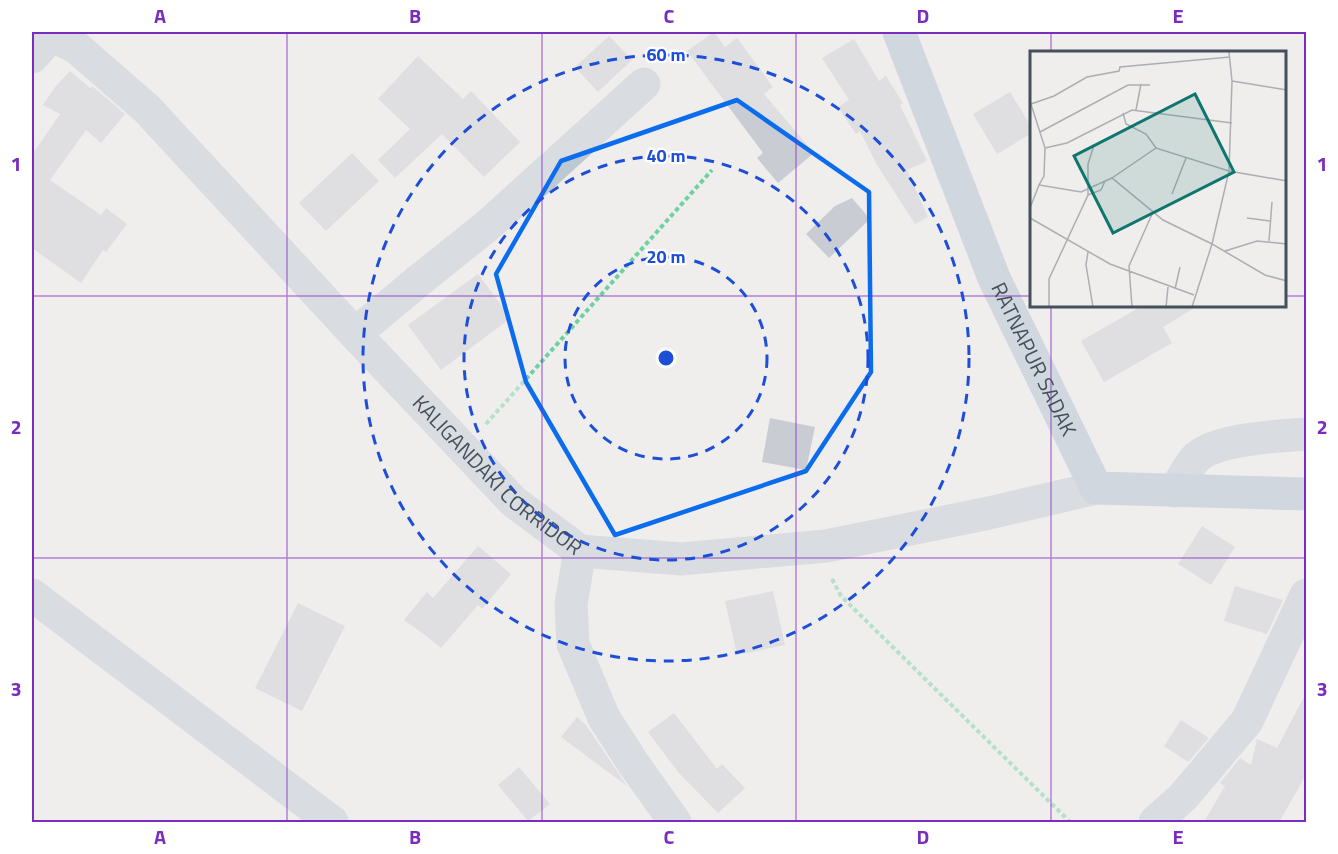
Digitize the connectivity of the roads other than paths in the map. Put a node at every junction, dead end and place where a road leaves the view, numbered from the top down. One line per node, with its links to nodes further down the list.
1 (44, 32): 3 (street, KALIGANDAKI CORRIDOR); 5 (street, KALIGANDAKI CORRIDOR)
2 (899, 32): 7 (main road, RATNAPUR SADAK)
3 (32, 57)
4 (645, 84): 5 (street)
5 (355, 334): 10 (street, KALIGANDAKI CORRIDOR)
6 (1306, 434): 8 (street)
7 (1096, 488): 8 (main road); 10 (street, KALIGANDAKI CORRIDOR)
8 (1175, 491): 9 (main road)
9 (1306, 494)
10 (580, 551): 14 (street)
11 (32, 595): 13 (street)
12 (1306, 595): 15 (street)
13 (332, 822)
14 (675, 822)
15 (1155, 822)

